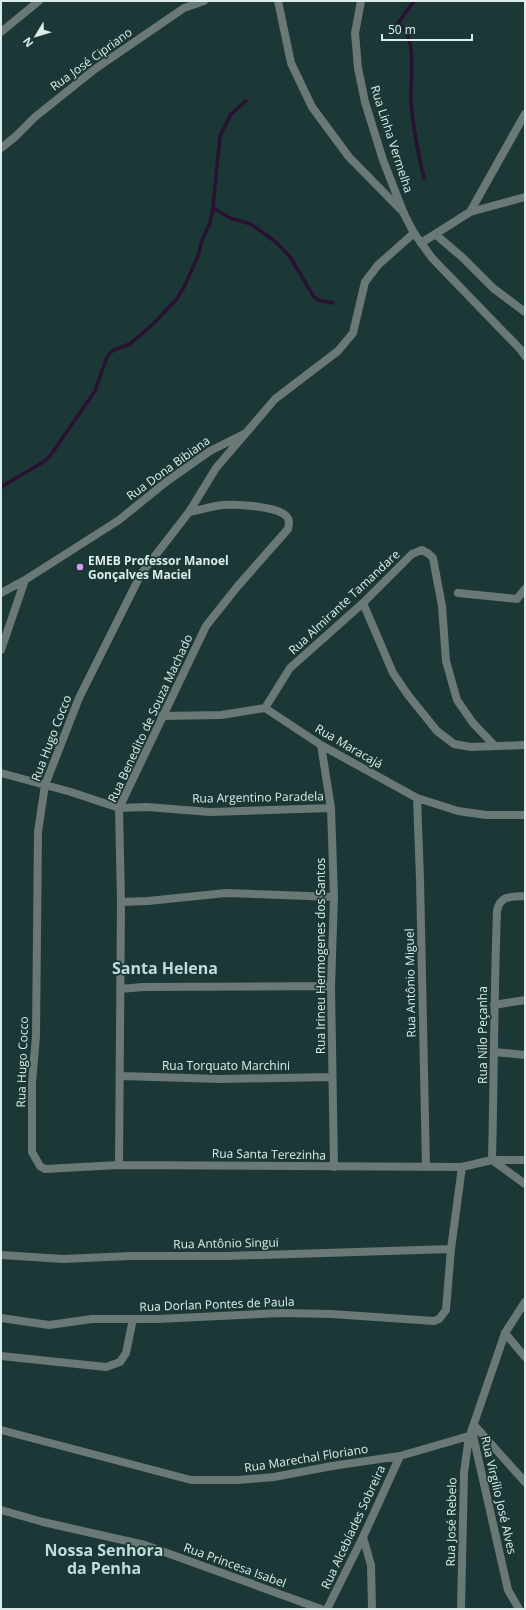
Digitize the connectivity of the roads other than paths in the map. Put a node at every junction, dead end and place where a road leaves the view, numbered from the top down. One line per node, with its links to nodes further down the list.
1 (39, 1): 5 (street)
2 (204, 1): 7 (street, Rua José Cipriano)
3 (278, 1): 10 (street)
4 (361, 1): 10 (street, Rua Linha Vermelha)
5 (1, 32)
6 (525, 114): 9 (street)
7 (1, 148)
8 (525, 197): 9 (street)
9 (470, 212): 12 (street)
10 (404, 214): 11 (street)
11 (414, 233): 13 (street); 16 (street, Rua Dona Bibiana)
12 (435, 234): 13 (street); 14 (street)
13 (421, 243): 15 (street)
14 (525, 312)
15 (525, 356)
16 (248, 431): 17 (street, Rua Hugo Cocco); 18 (street, Rua Dona Bibiana)
17 (189, 512): 26 (street, Rua Benedito de Souza Machado); 31 (street, Rua Hugo Cocco)
18 (25, 580): 20 (street, Rua Dona Bibiana); 24 (street)
19 (525, 589): 22 (street)
20 (1, 593)
21 (458, 594): 22 (street)
22 (521, 600)
23 (363, 603): 25 (street, Rua Almirante Tamandare); 28 (street); 28 (street, Rua Almirante Tamandare)
24 (1, 650)
25 (265, 708): 26 (street); 27 (street, Rua Maracajá)
26 (162, 716): 33 (street, Rua Benedito de Souza Machado)
27 (321, 745): 32 (street, Rua Maracajá); 34 (street, Rua Irineu Hermogenes dos Santos)
28 (494, 745): 29 (street)
29 (525, 745)
30 (1, 773): 31 (street, Rua Argentino Paradela)
31 (45, 785): 33 (street, Rua Argentino Paradela); 53 (street, Rua Hugo Cocco)
32 (417, 798): 35 (street, Rua Maracajá); 51 (street, Rua Antônio Miguel)
33 (119, 808): 34 (street, Rua Argentino Paradela); 38 (street, Rua Benedito de Souza Machado)
34 (331, 808): 37 (street, Rua Irineu Hermogenes dos Santos)
35 (525, 815)
36 (525, 896): 42 (street, Rua Nilo Peçanha)
37 (334, 897): 38 (street); 39 (street, Rua Irineu Hermogenes dos Santos)
38 (121, 902): 40 (street, Rua Benedito de Souza Machado)
39 (331, 986): 40 (street); 46 (street, Rua Irineu Hermogenes dos Santos)
40 (120, 989): 45 (street, Rua Benedito de Souza Machado)
41 (525, 1000): 42 (street)
42 (494, 1005): 43 (street, Rua Nilo Peçanha)
43 (495, 1052): 44 (street); 47 (street, Rua Nilo Peçanha)
44 (525, 1055)
45 (121, 1076): 46 (street, Rua Torquato Marchini); 49 (street, Rua Benedito de Souza Machado)
46 (332, 1077): 50 (street, Rua Irineu Hermogenes dos Santos)
47 (492, 1160): 48 (street, Rua Santa Terezinha); 52 (street, Rua Santa Terezinha); 54 (street)
48 (525, 1160)
49 (119, 1165): 50 (street, Rua Santa Terezinha); 53 (street, Rua Santa Terezinha)
50 (334, 1167): 51 (street, Rua Santa Terezinha)
51 (426, 1167): 52 (street, Rua Santa Terezinha)
52 (462, 1167): 55 (street)
53 (45, 1168)
54 (525, 1184)
55 (451, 1249): 56 (street, Rua Antônio Singui); 59 (street, Rua Dorlan Pontes de Paula)
56 (1, 1255)
57 (525, 1302): 60 (street, Rua José Rebelo)
58 (1, 1318): 59 (street, Rua Dorlan Pontes de Paula)
59 (133, 1319): 61 (street)
60 (505, 1333): 62 (street); 64 (street, Rua José Rebelo)
61 (1, 1356)
62 (525, 1357)
63 (1, 1430): 65 (street, Rua Marechal Floriano)
64 (472, 1431): 65 (street, Rua Marechal Floriano); 66 (street); 72 (street, Rua José Rebelo); 73 (street, Rua Virgílio José Alves)
65 (400, 1456): 68 (street, Rua Alcebíades Sobreira)
66 (525, 1482)
67 (1, 1510): 69 (street, Rua Princesa Isabel)
68 (363, 1537): 70 (street, Rua Alcebíades Sobreira); 71 (street)
69 (321, 1609)
70 (327, 1609)
71 (372, 1609)
72 (461, 1609)
73 (519, 1609)

